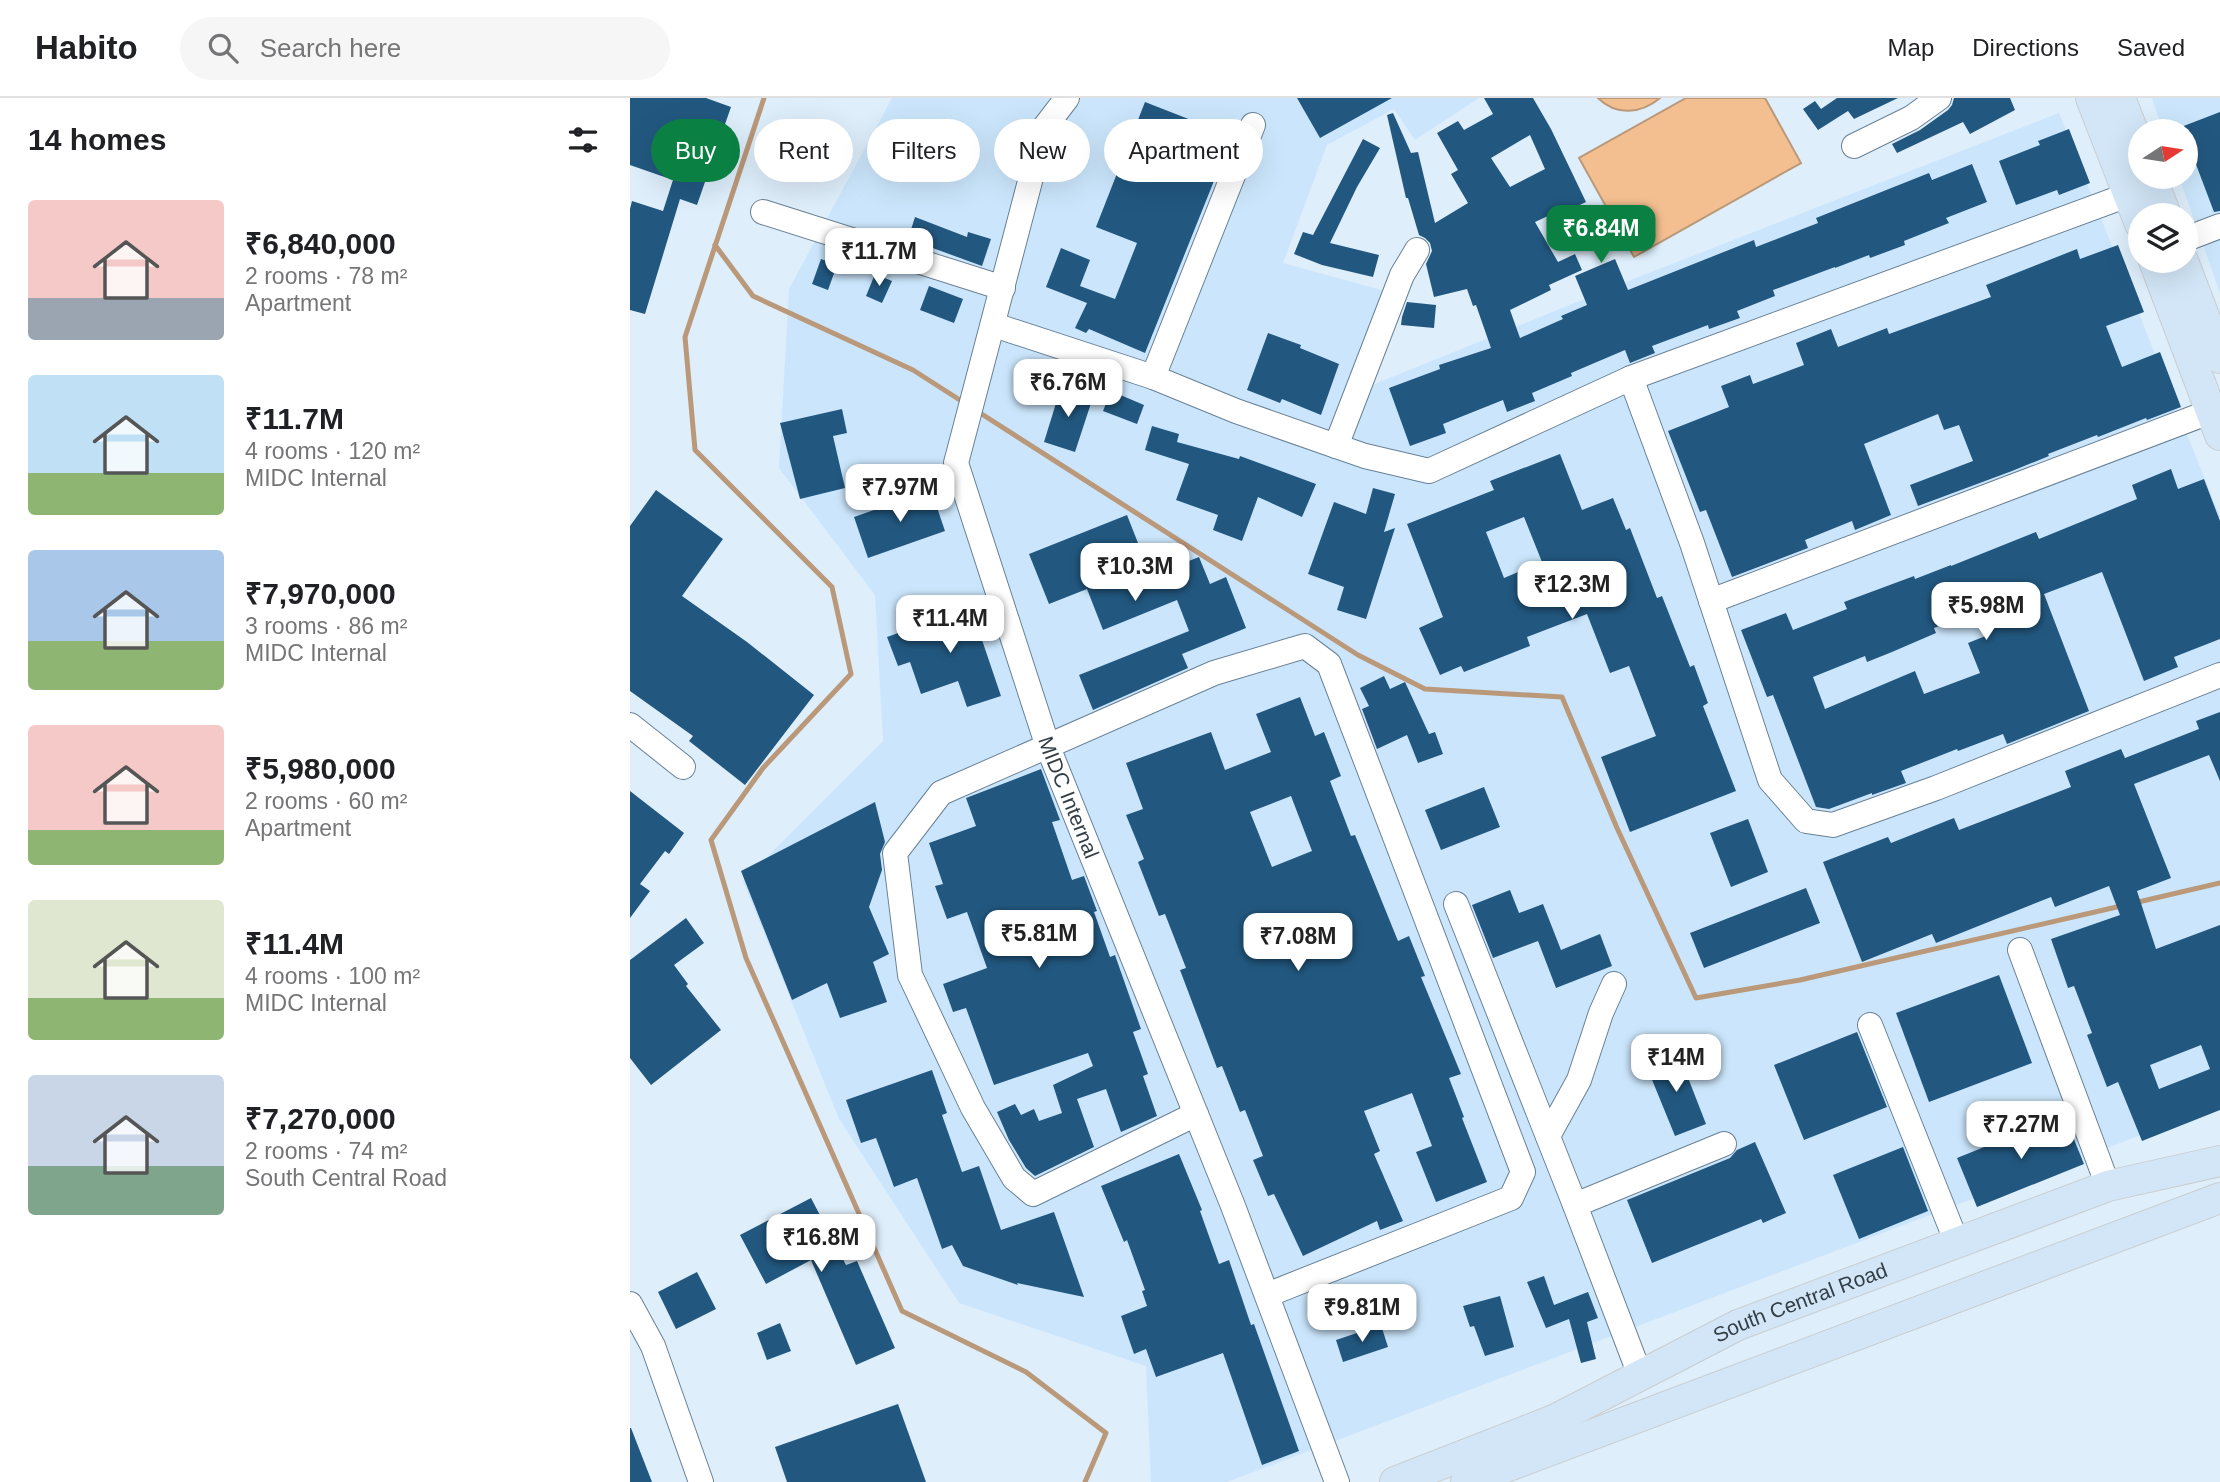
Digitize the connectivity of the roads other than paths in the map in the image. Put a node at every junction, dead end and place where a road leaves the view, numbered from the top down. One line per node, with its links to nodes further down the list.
1 (1067, 98): 16 (street, MIDC Internal)
2 (1939, 98): 6 (street)
3 (2091, 98): 7 (main road)
4 (2120, 98): 5 (main road)
5 (2128, 119)
6 (1854, 146)
7 (2128, 158)
8 (1230, 182): 19 (street)
9 (2134, 189): 20 (street)
10 (763, 212): 16 (street)
11 (2220, 226): 12 (street)
12 (2198, 234)
13 (1417, 250): 22 (street)
14 (2159, 273): 21 (main road)
15 (2188, 273): 18 (main road)
16 (1003, 288): 17 (street, MIDC Internal)
17 (994, 326): 19 (street); 26 (street, MIDC Internal)
18 (2220, 358)
19 (1153, 377): 22 (street)
20 (1631, 377): 22 (street); 23 (street)
21 (2217, 418): 23 (street)
22 (1336, 446)
23 (1711, 601): 24 (street)
24 (2220, 675)
25 (630, 725): 27 (street)
26 (1048, 747): 32 (street, MIDC Internal); 32 (street); 40 (street)
27 (683, 767)
28 (1456, 904): 33 (street)
29 (2020, 950): 36 (street)
30 (1614, 984): 33 (street)
31 (1870, 1025): 39 (street)
32 (1196, 1114): 40 (street, MIDC Internal)
33 (1548, 1136): 38 (street)
34 (1724, 1144): 38 (street)
35 (2220, 1161): 36 (main road, South Central Road)
36 (2108, 1186): 39 (main road, South Central Road)
37 (2220, 1198): 43 (main road)
38 (1575, 1205): 42 (street)
39 (1958, 1242): 42 (main road, South Central Road)
40 (1267, 1295): 45 (street, MIDC Internal)
41 (630, 1304): 44 (street)
42 (1640, 1375): 46 (main road, South Central Road)
43 (1501, 1476): 47 (main road)
44 (701, 1482)
45 (1337, 1482)
46 (1395, 1482)
47 (1468, 1482)

